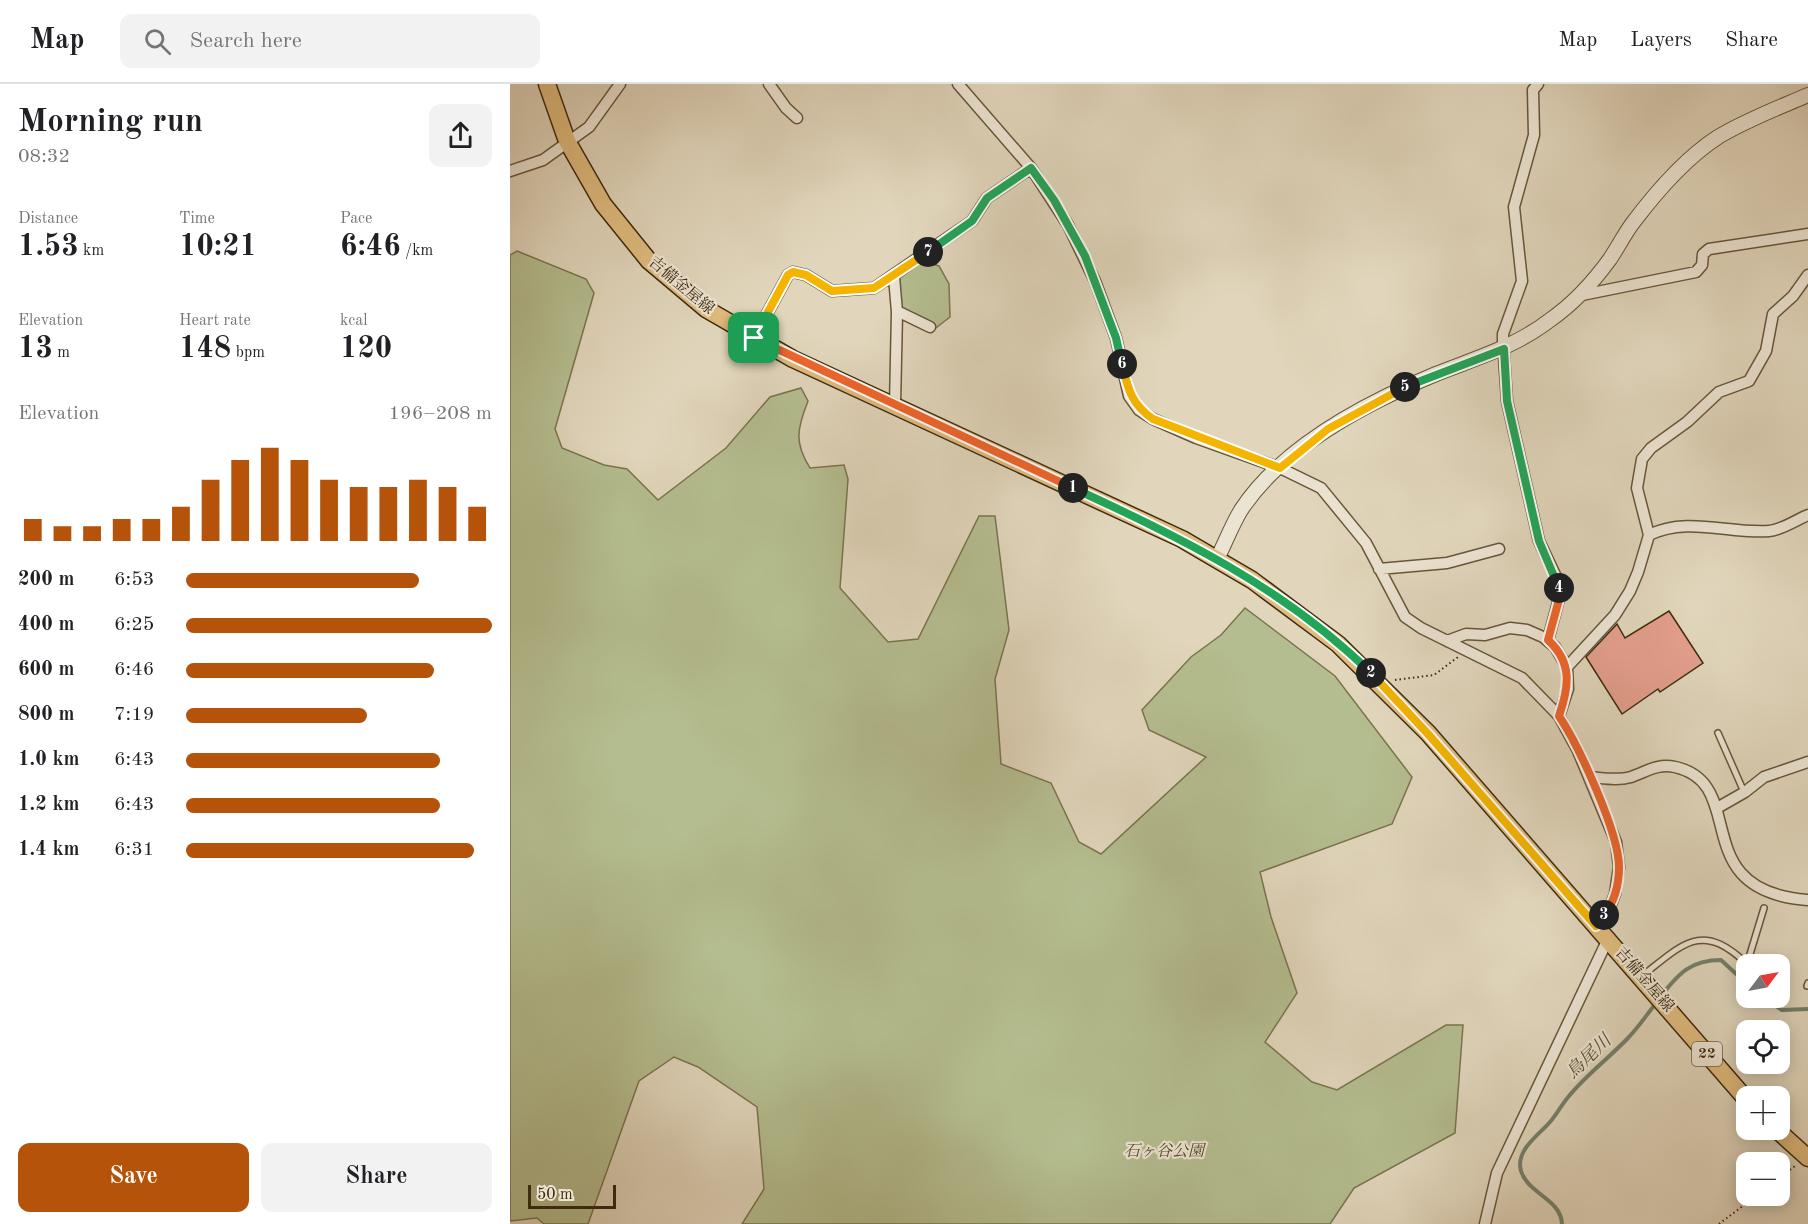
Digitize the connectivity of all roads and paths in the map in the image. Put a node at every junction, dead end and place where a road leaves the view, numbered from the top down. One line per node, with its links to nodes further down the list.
1 (547, 84): 8 (main road, 吉備金屋線 / 22)
2 (620, 84): 8 (street)
3 (769, 84): 7 (street)
4 (958, 84): 9 (street)
5 (1538, 84): 18 (street)
6 (1808, 95): 14 (street)
7 (797, 118)
8 (567, 141): 10 (street); 17 (main road, 吉備金屋線 / 22)
9 (1031, 168): 13 (street); 20 (street)
10 (510, 171)
11 (1808, 234): 14 (street)
12 (1808, 275): 22 (street)
13 (894, 277): 15 (street); 17 (street)
14 (1577, 296): 18 (street)
15 (897, 311): 16 (street); 19 (street)
16 (930, 327)
17 (754, 338): 19 (main road, 吉備金屋線 / 22)
18 (1504, 349): 20 (street); 26 (street)
19 (894, 405): 24 (main road, 吉備金屋線 / 22)
20 (1280, 468): 24 (street); 25 (street)
21 (1808, 515): 22 (street)
22 (1649, 535): 29 (street)
23 (1499, 549): 25 (street)
24 (1217, 559): 30 (main road, 吉備金屋線 / 22)
25 (1379, 569): 27 (street)
26 (1548, 640): 27 (street); 29 (street)
27 (1447, 641): 28 (street)
28 (1467, 650): 30 (path); 31 (street)
29 (1567, 667): 31 (street)
30 (1378, 681): 39 (main road, 吉備金屋線 / 22)
31 (1559, 716): 34 (street)
32 (1718, 733): 35 (lane)
33 (1808, 762): 35 (street)
34 (1589, 777): 36 (street); 39 (street)
35 (1745, 792): 36 (street)
36 (1717, 808): 37 (street)
37 (1808, 900)
38 (1764, 908): 41 (lane)
39 (1602, 932): 42 (main road, 吉備金屋線 / 22); 48 (street)
40 (1736, 954): 42 (lane)
41 (1750, 954)
42 (1646, 982): 43 (main road, 吉備金屋線 / 22)
43 (1736, 1087)
44 (1788, 1140): 45 (main road)
45 (1808, 1157): 46 (path)
46 (1790, 1170)
47 (1743, 1206): 49 (path)
48 (1485, 1224)
49 (1719, 1224)

